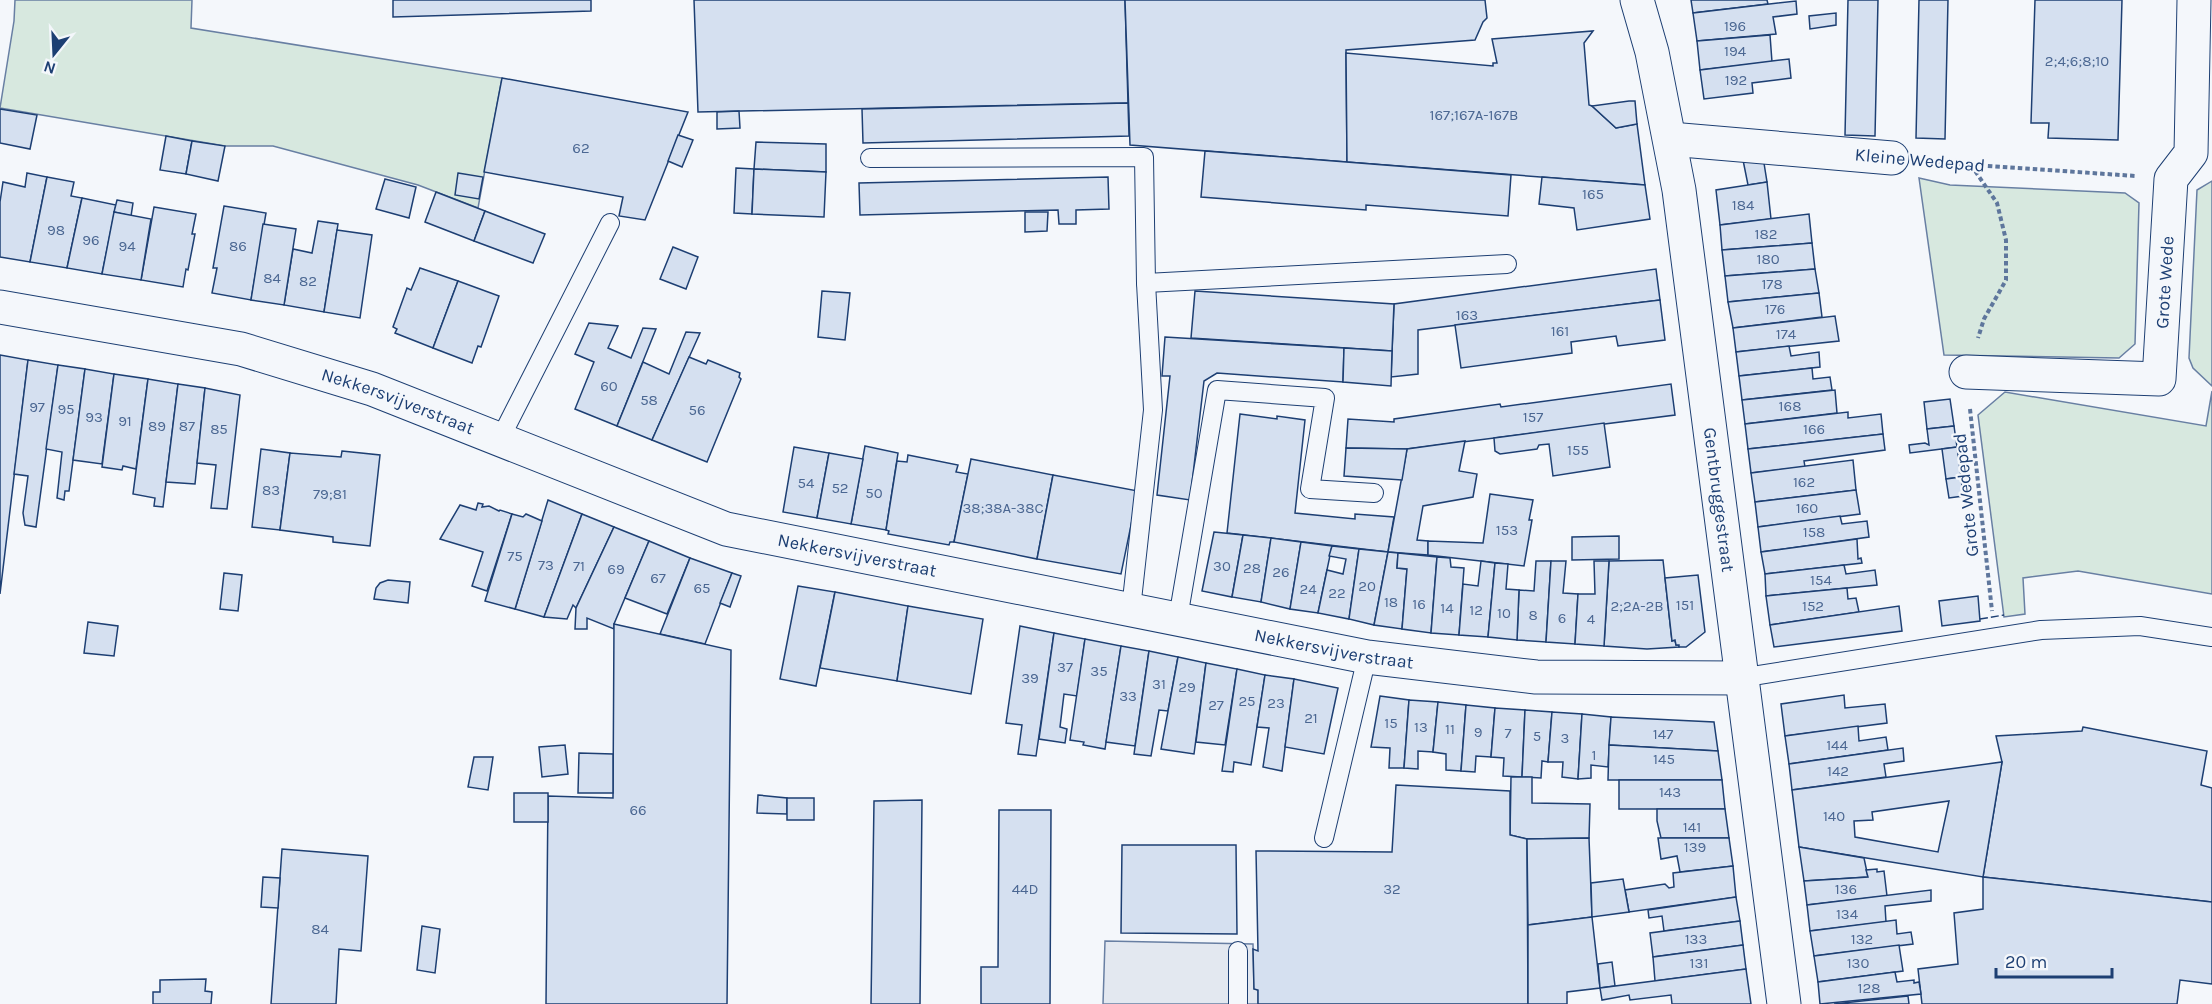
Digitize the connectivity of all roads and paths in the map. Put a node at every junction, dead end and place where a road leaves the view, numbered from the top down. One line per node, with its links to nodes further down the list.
1 (1637, 0): 3 (street, Gentbruggestraat)
2 (2194, 0): 7 (street)
3 (1670, 139): 4 (street, Kleine Wedepad); 20 (street, Gentbruggestraat)
4 (1892, 158): 6 (path, Kleine Wedepad)
5 (870, 159): 10 (lane)
6 (1971, 165): 7 (path, Kleine Wedepad); 12 (path)
7 (2171, 179): 12 (street, Grote Wede)
8 (610, 223): 13 (lane)
9 (1506, 264): 10 (lane)
10 (1146, 283): 15 (lane)
11 (0, 307): 13 (street, Nekkersvijverstraat)
12 (1966, 372): 16 (path, Grote Wedepad)
13 (500, 440): 15 (street, Nekkersvijverstraat)
14 (1374, 493): 17 (lane)
15 (1131, 609): 17 (street, Nekkersvijverstraat)
16 (1992, 614)
17 (1178, 618): 19 (street, Nekkersvijverstraat)
18 (2212, 637): 20 (lane)
19 (1366, 657): 20 (street, Nekkersvijverstraat); 21 (lane)
20 (1740, 678): 24 (street, Gentbruggestraat)
21 (1324, 838)
22 (1238, 951): 23 (lane)
23 (1238, 1004)
24 (1784, 1004)

